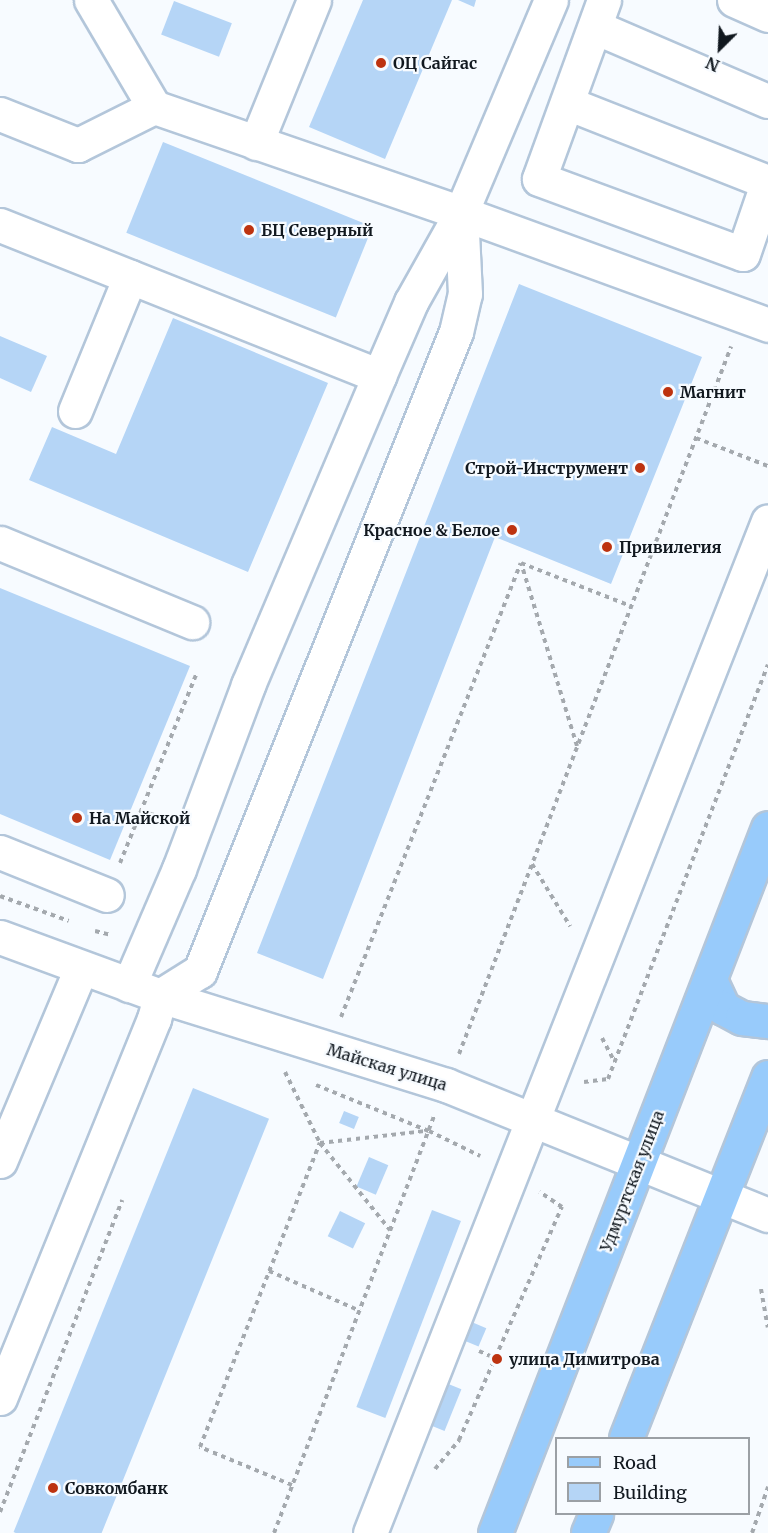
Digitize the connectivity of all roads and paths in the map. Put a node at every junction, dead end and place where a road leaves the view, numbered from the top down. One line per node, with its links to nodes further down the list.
1 (91, 0): 9 (street)
2 (314, 0): 11 (street)
3 (551, 0): 13 (street)
4 (735, 0): 6 (street)
5 (599, 14): 7 (street); 8 (street)
6 (768, 15)
7 (768, 101)
8 (567, 103): 12 (street); 12 (street)
9 (154, 107): 10 (street); 11 (street)
10 (0, 114)
11 (256, 143): 13 (street)
12 (768, 181)
13 (461, 213): 16 (street); 17 (street); 38 (street)
14 (0, 225): 15 (street)
15 (130, 277): 17 (street); 18 (street)
16 (756, 320): 19 (path)
17 (379, 376): 37 (street)
18 (75, 411)
19 (696, 438): 20 (path); 24 (path)
20 (768, 466)
21 (768, 521): 34 (street)
22 (0, 543): 25 (street)
23 (521, 563): 24 (path); 28 (path); 39 (path)
24 (631, 606): 28 (path)
25 (192, 622)
26 (768, 665): 45 (path)
27 (196, 675): 32 (path)
28 (577, 746): 31 (path)
29 (768, 828): 36 (main road, Удмуртская улица)
30 (0, 852): 32 (street)
31 (532, 864): 34 (path); 47 (path)
32 (107, 896)
33 (0, 938): 35 (street, Майская улица)
34 (594, 964): 48 (street)
35 (81, 968): 37 (street, Майская улица); 51 (street)
36 (710, 980): 40 (main road); 52 (main road, Удмуртская улица)
37 (129, 985): 38 (street, Майская улица)
38 (160, 996): 47 (street, Майская улица); 62 (street)
39 (340, 1017)
40 (768, 1021)
41 (273, 1067): 42 (path)
42 (284, 1071): 43 (path); 50 (path)
43 (295, 1076)
44 (768, 1077): 55 (main road)
45 (608, 1079)
46 (305, 1080): 49 (path)
47 (446, 1085): 48 (street, Майская улица); 49 (path)
48 (535, 1118): 52 (street, Майская улица); 53 (street)
49 (429, 1131): 50 (path); 53 (path); 57 (path)
50 (320, 1143): 57 (path); 58 (path)
51 (0, 1161)
52 (639, 1163): 55 (street, Майская улица); 71 (main road, Удмуртская улица)
53 (513, 1173): 64 (path); 70 (street)
54 (126, 1188): 67 (path)
55 (722, 1194): 56 (street, Майская улица); 63 (main road)
56 (768, 1215)
57 (390, 1231): 60 (path)
58 (269, 1271): 60 (path); 65 (path)
59 (768, 1293): 61 (path)
60 (360, 1311): 65 (path)
61 (768, 1328)
62 (0, 1398)
63 (626, 1437)
64 (431, 1474)
65 (292, 1485): 69 (path)
66 (768, 1487): 73 (path)
67 (0, 1512)
68 (596, 1515): 72 (main road)
69 (274, 1533)
70 (370, 1533)
71 (495, 1533)
72 (588, 1533)
73 (752, 1533)

